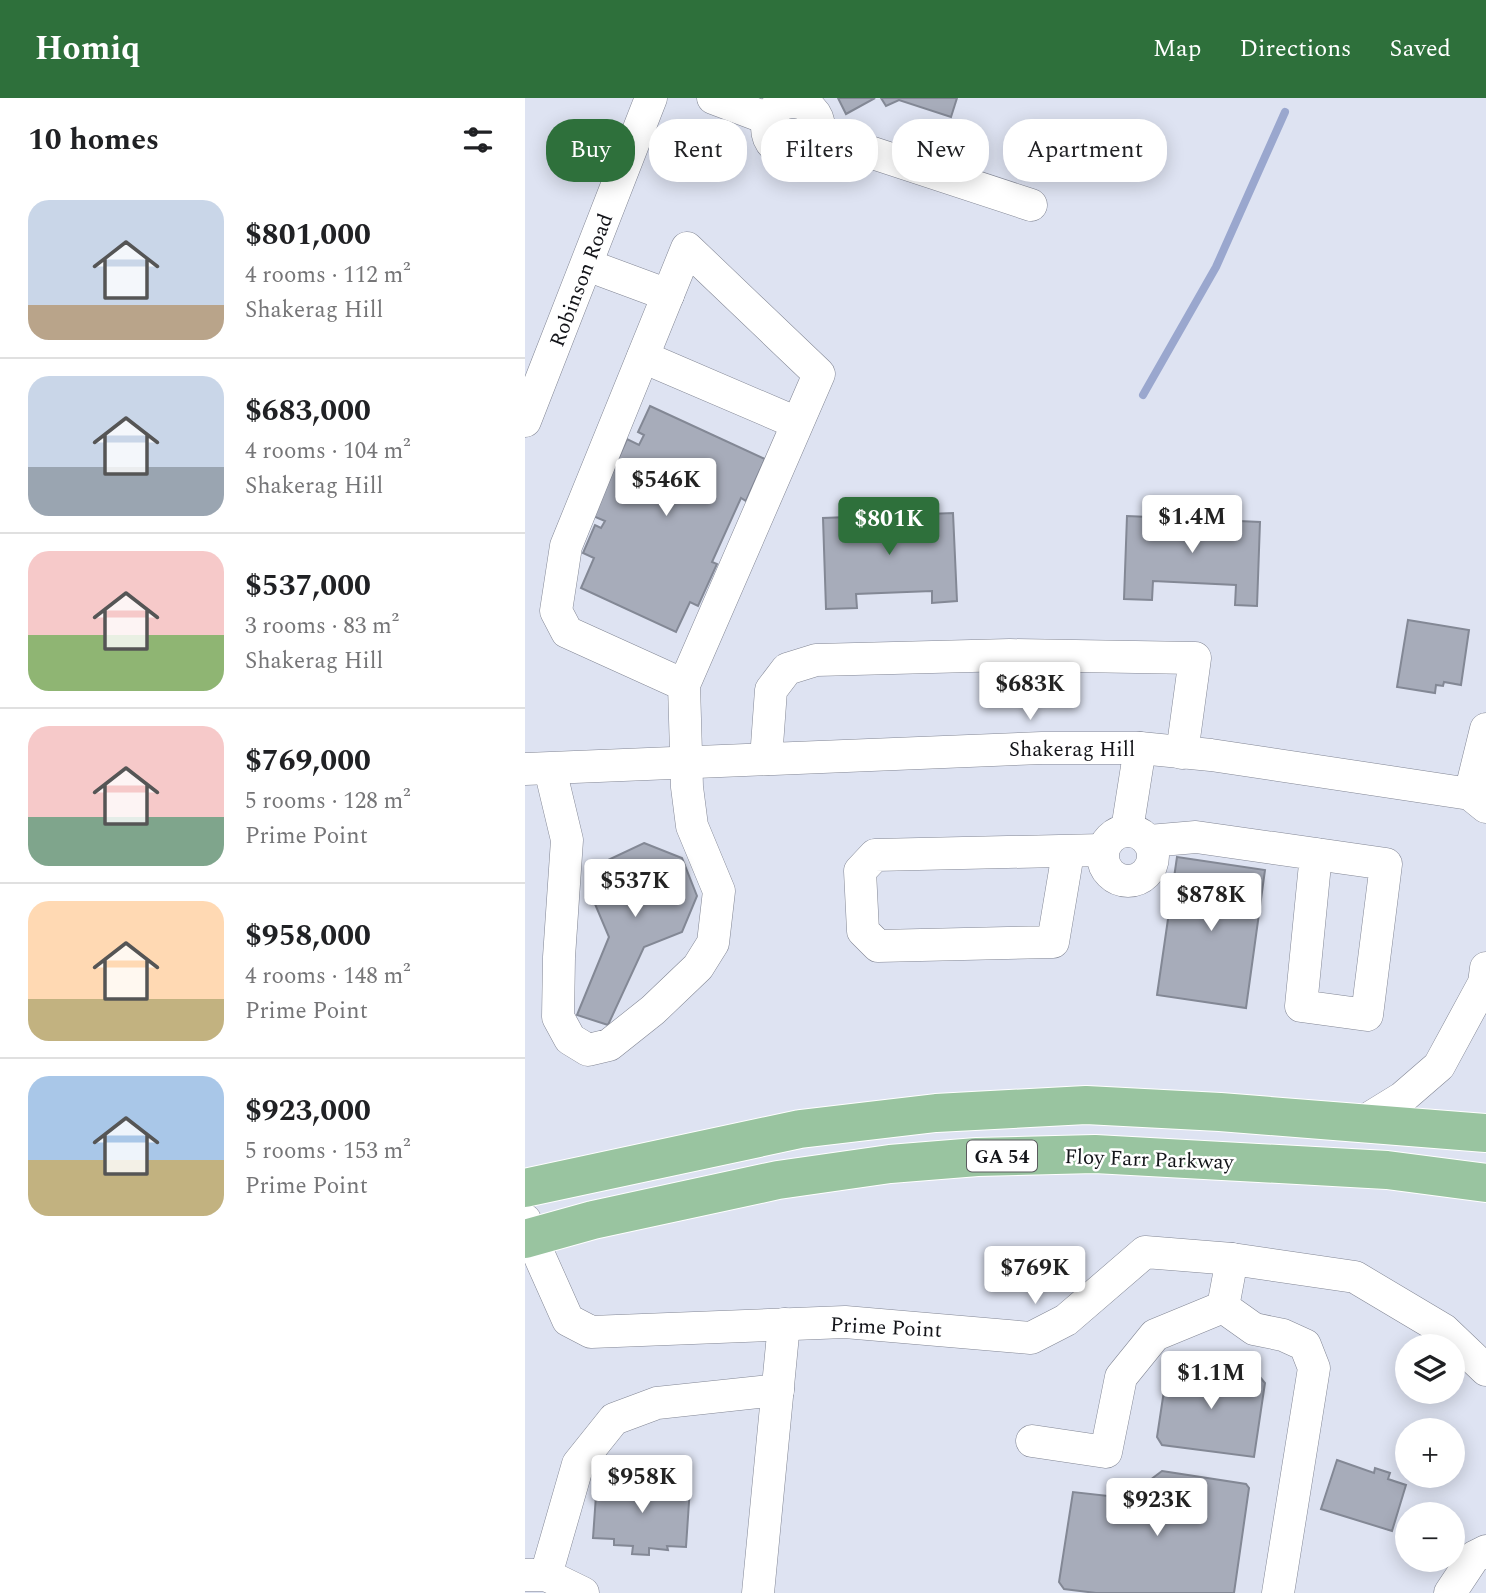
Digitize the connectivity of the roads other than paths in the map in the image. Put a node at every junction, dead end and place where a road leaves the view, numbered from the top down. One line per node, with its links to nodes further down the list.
1 (651, 98): 4 (street, Robinson Road)
2 (713, 98): 3 (street)
3 (1031, 205)
4 (587, 265): 5 (street); 7 (street, Robinson Road)
5 (668, 295): 6 (street); 8 (street)
6 (643, 357): 8 (street); 9 (street)
7 (525, 421)
8 (797, 423): 9 (street)
9 (684, 685): 14 (street)
10 (1486, 729): 16 (street)
11 (1140, 748): 12 (street, Shakerag Hill); 13 (street, Shakerag Hill); 17 (street)
12 (1182, 752): 13 (street); 16 (street, Shakerag Hill)
13 (766, 759): 14 (street, Shakerag Hill)
14 (687, 764): 15 (street, Shakerag Hill); 15 (street)
15 (538, 769)
16 (1478, 801)
17 (1138, 836): 18 (street); 18 (street); 20 (street)
18 (1103, 850): 19 (street)
19 (1068, 853): 19 (street)
20 (1316, 854): 20 (street)
21 (1485, 981): 22 (street)
22 (1363, 1122): 23 (main road, GA 54); 25 (main road, GA 54)
23 (1486, 1133)
24 (1486, 1183): 26 (main road, Floy Farr Parkway / GA 54)
25 (525, 1188)
26 (527, 1232): 29 (street, Prime Point)
27 (1232, 1259): 28 (street); 29 (street, Prime Point); 30 (street, Prime Point)
28 (1223, 1307): 32 (street); 37 (street)
29 (785, 1324): 31 (street)
30 (1486, 1370)
31 (778, 1390): 34 (street); 36 (street)
32 (1032, 1441)
33 (1486, 1551): 38 (street)
34 (535, 1575): 35 (street)
35 (583, 1593)
36 (758, 1593)
37 (1278, 1593)
38 (1450, 1593)

